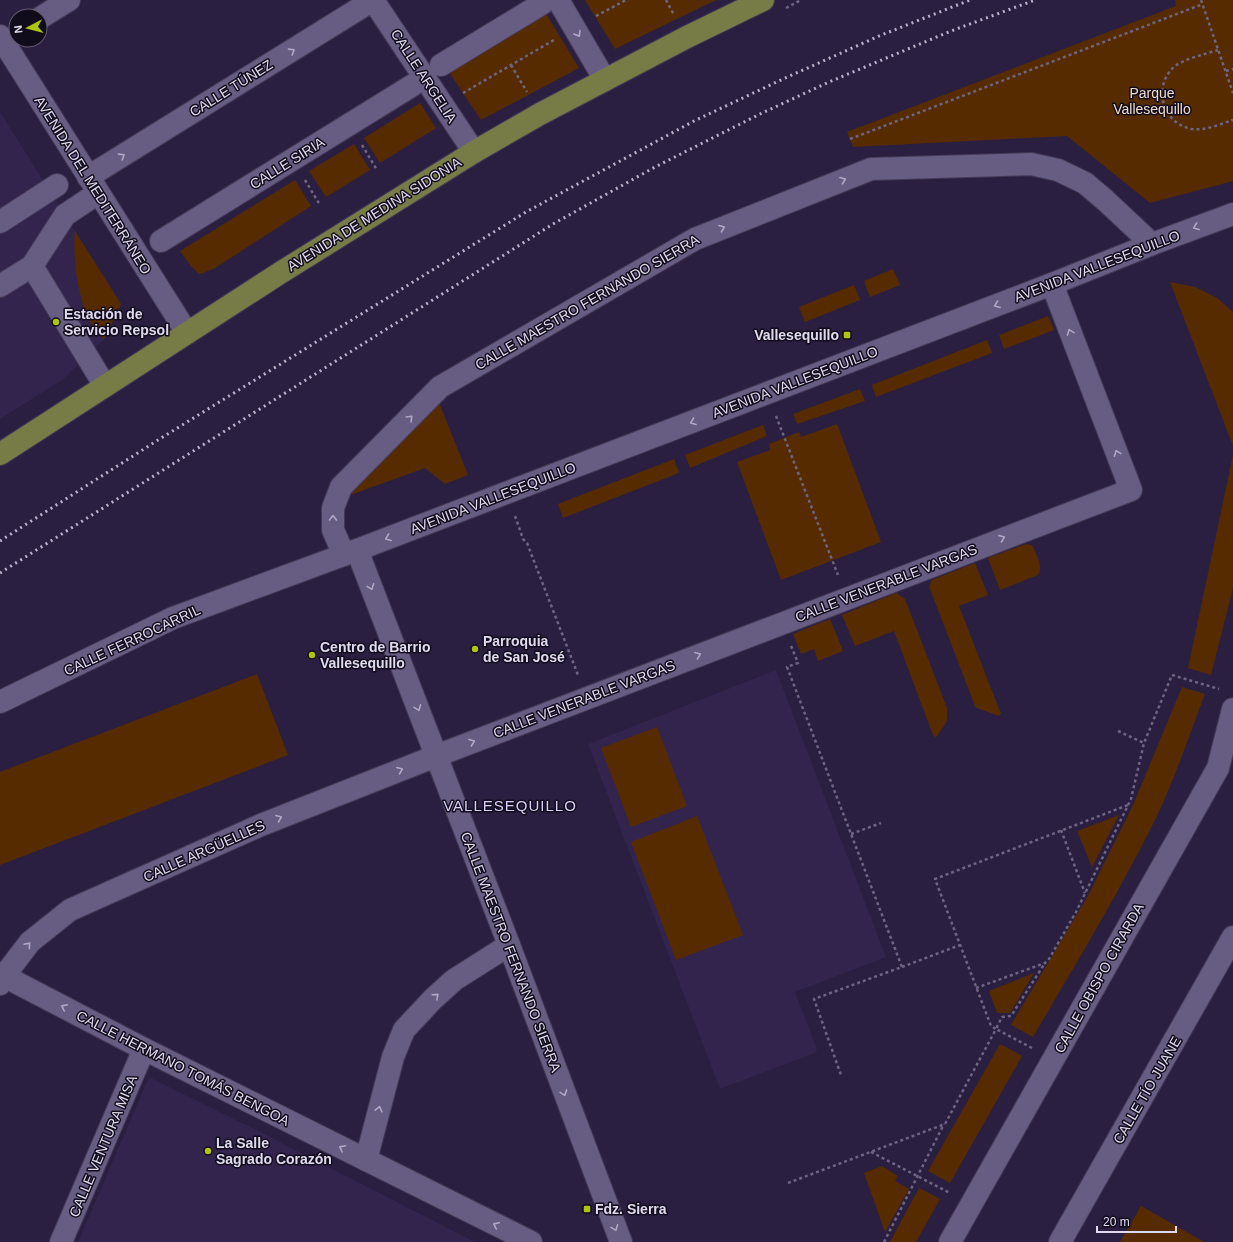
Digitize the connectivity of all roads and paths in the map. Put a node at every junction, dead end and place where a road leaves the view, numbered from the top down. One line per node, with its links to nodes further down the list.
1 (68, 0): 9 (street)
2 (373, 0): 26 (street, CALLE ARGELIA); 28 (street, CALLE TÚNEZ, one-way to 2)
3 (626, 0): 11 (path)
4 (666, 0): 10 (path)
5 (762, 0): 19 (main road, AVENIDA DE MEDINA SIDONIA)
6 (1201, 0): 8 (path)
7 (551, 1): 15 (street); 19 (street, one-way to 19)
8 (1202, 4): 14 (path); 25 (path)
9 (48, 13)
10 (675, 17)
11 (592, 18)
12 (6, 37): 28 (street, AVENIDA DEL MEDITERRÁNEO)
13 (556, 38): 16 (path)
14 (1218, 50): 18 (path); 24 (path)
15 (440, 65)
16 (511, 65): 21 (path); 23 (path)
17 (1233, 69): 18 (path)
18 (1226, 71): 22 (path)
19 (605, 80): 26 (main road, AVENIDA DE MEDINA SIDONIA)
20 (413, 85): 31 (street, CALLE SIRIA)
21 (527, 92)
22 (1233, 93)
23 (460, 95)
24 (1233, 120)
25 (850, 139)
26 (474, 152): 36 (main road, AVENIDA DE MEDINA SIDONIA)
27 (57, 185): 30 (street)
28 (93, 185): 33 (street, CALLE TÚNEZ); 36 (street, AVENIDA DEL MEDITERRÁNEO)
29 (1233, 214): 32 (street, AVENIDA VALLESEQUILLO, one-way to 32)
30 (0, 222)
31 (162, 241)
32 (1152, 244): 34 (street, AVENIDA VALLESEQUILLO); 41 (street, CALLE MAESTRO FERNANDO SIERRA, one-way to 32)
33 (32, 266): 35 (street); 37 (street)
34 (1052, 284): 41 (street, AVENIDA VALLESEQUILLO, one-way to 41); 42 (street, CALLE VENERABLE VARGAS, one-way to 34)
35 (0, 286)
36 (187, 333): 37 (main road, AVENIDA DE MEDINA SIDONIA)
37 (105, 386): 39 (main road, AVENIDA DE MEDINA SIDONIA)
38 (778, 420): 42 (path)
39 (0, 454)
40 (519, 527): 45 (path)
41 (350, 553): 46 (street, CALLE FERROCARRIL); 50 (street, CALLE MAESTRO FERNANDO SIERRA, one-way to 50)
42 (847, 598): 43 (street, CALLE VENERABLE VARGAS)
43 (782, 623): 45 (street, CALLE VENERABLE VARGAS, one-way to 43); 54 (path)
44 (1208, 686): 49 (path)
45 (587, 698): 50 (street, CALLE VENERABLE VARGAS, one-way to 45)
46 (0, 702)
47 (1233, 709): 77 (street, CALLE OBISPO CIRARDA)
48 (1118, 731): 49 (path)
49 (1144, 743): 51 (path)
50 (436, 756): 57 (street, CALLE MAESTRO FERNANDO SIERRA); 61 (street, CALLE ARGÜELLES, one-way to 50)
51 (1128, 804): 53 (path); 55 (path)
52 (881, 823): 54 (path)
53 (1061, 830): 55 (path); 58 (path)
54 (851, 834): 60 (path)
55 (1085, 893): 59 (path)
56 (1233, 938): 78 (street, CALLE TÍO JUANE)
57 (509, 945): 69 (street, one-way to 57); 75 (street, CALLE MAESTRO FERNANDO SIERRA, one-way to 75)
58 (960, 945): 60 (path); 62 (path)
59 (1045, 963): 62 (path); 63 (path)
60 (902, 967): 66 (path)
61 (1, 978): 65 (street, CALLE HERMANO TOMÁS BENGOA, one-way to 61)
62 (976, 988): 63 (path)
63 (996, 1029): 64 (path); 67 (path)
64 (1028, 1046)
65 (144, 1049): 69 (street, CALLE HERMANO TOMÁS BENGOA, one-way to 65); 73 (street, CALLE VENTURA MISA)
66 (841, 1075)
67 (944, 1124): 68 (path); 70 (path)
68 (871, 1152): 70 (path); 71 (path)
69 (366, 1160): 74 (street, CALLE HERMANO TOMÁS BENGOA, one-way to 69)
70 (919, 1177): 72 (path); 76 (path)
71 (788, 1184)
72 (946, 1191)
73 (61, 1242)
74 (531, 1242)
75 (621, 1242)
76 (884, 1242)
77 (950, 1242)
78 (1060, 1242)

